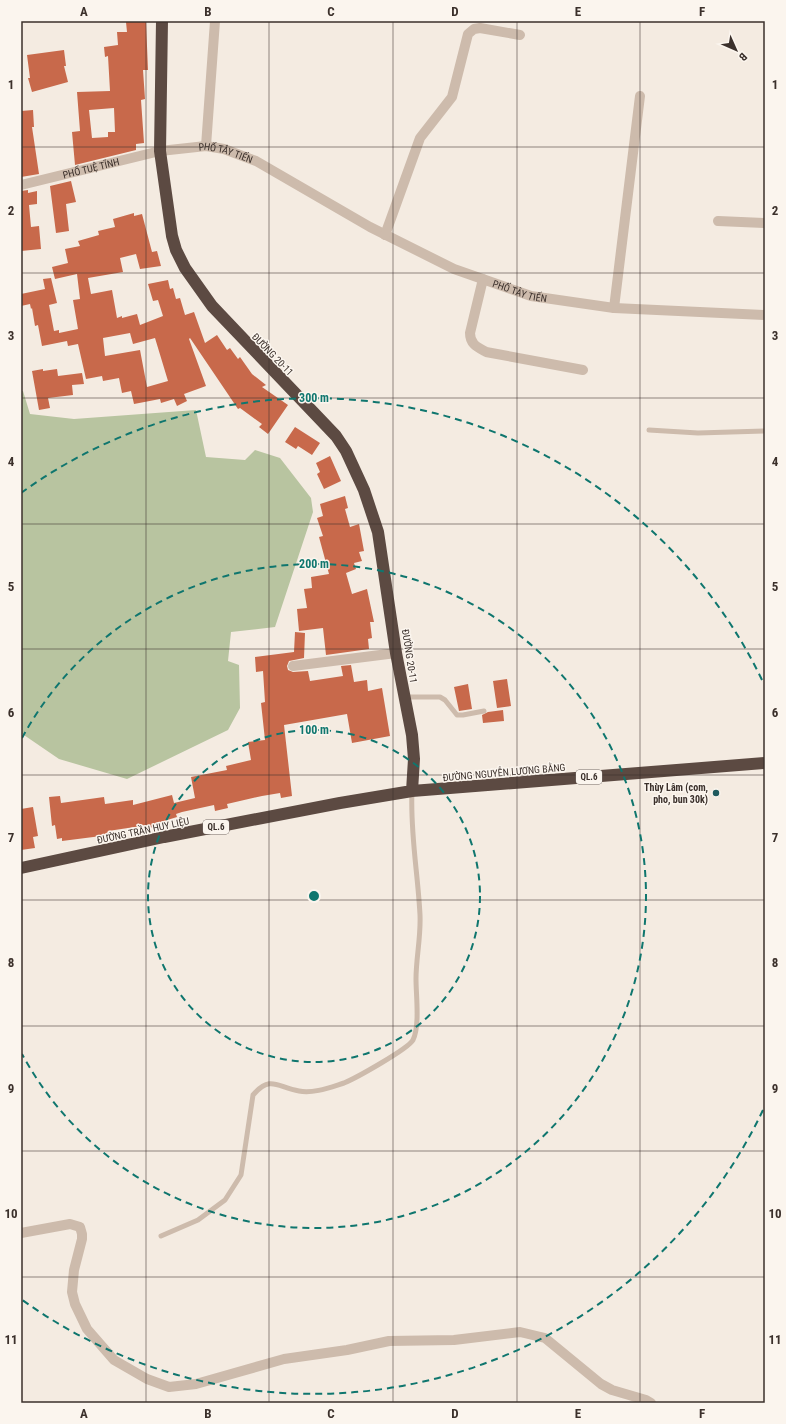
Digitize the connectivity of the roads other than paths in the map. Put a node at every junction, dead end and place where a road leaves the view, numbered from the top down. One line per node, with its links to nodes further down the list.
1 (162, 21): 6 (highway, ĐƯỜNG 20-11)
2 (215, 21): 5 (street)
3 (520, 35): 10 (street)
4 (640, 96): 12 (street)
5 (206, 146): 6 (street, PHỐ TÂY TIẾN); 10 (street, PHỐ TÂY TIẾN)
6 (160, 151): 7 (street, PHỐ TUỆ TĨNH); 17 (highway, ĐƯỜNG 20-11)
7 (21, 185)
8 (718, 221): 9 (street)
9 (765, 223)
10 (385, 235): 11 (street, PHỐ TÂY TIẾN)
11 (483, 279): 12 (street, PHỐ TÂY TIẾN); 14 (street)
12 (614, 308): 13 (street, PHỐ TÂY TIẾN)
13 (765, 315)
14 (583, 370)
15 (649, 430): 16 (lane)
16 (765, 431)
17 (396, 653): 18 (street); 19 (highway, ĐƯỜNG 20-11)
18 (293, 666)
19 (404, 696): 20 (lane); 22 (highway, ĐƯỜNG 20-11)
20 (484, 711)
21 (765, 763): 22 (highway, ĐƯỜNG NGUYỄN LƯƠNG BẰNG / QL.6)
22 (412, 791): 23 (highway, ĐƯỜNG TRẦN HUY LIỆU / QL.6); 25 (lane)
23 (21, 868)
24 (21, 1233): 26 (street)
25 (161, 1236)
26 (651, 1403)

